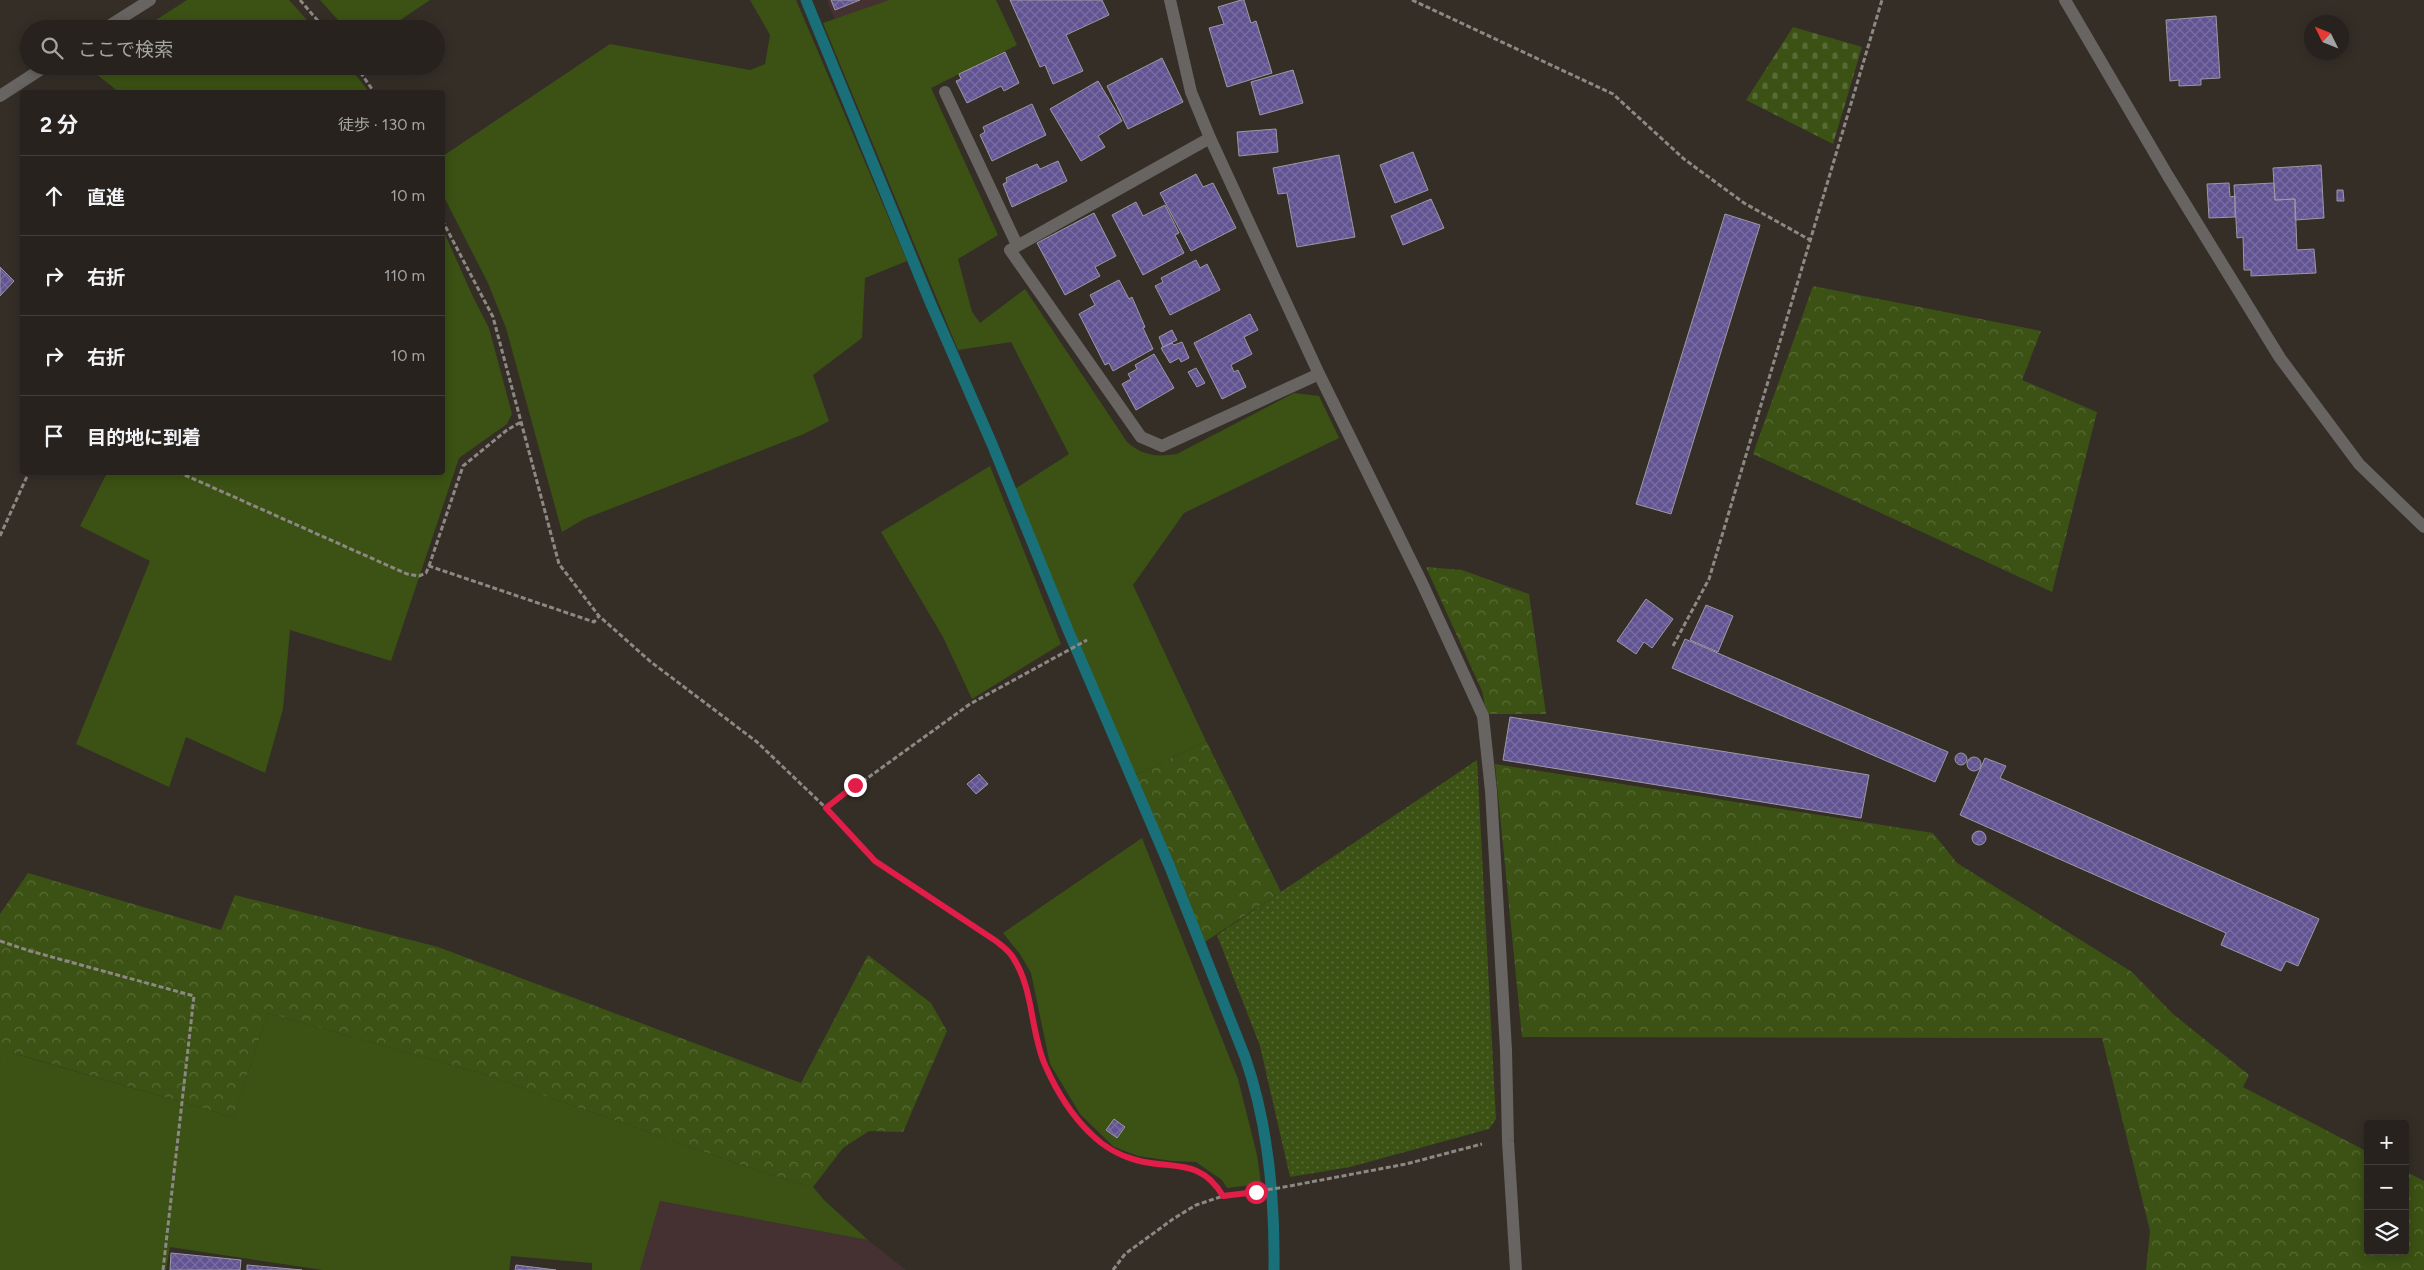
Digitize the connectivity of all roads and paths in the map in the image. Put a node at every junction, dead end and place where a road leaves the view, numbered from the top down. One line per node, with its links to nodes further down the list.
1 (150, 0): 7 (street)
2 (300, 0): 8 (path)
3 (1170, 0): 14 (street)
4 (1412, 0): 16 (path)
5 (1882, 0): 16 (path)
6 (2065, 0): 22 (street)
7 (118, 20)
8 (317, 20)
9 (32, 75): 13 (street)
10 (362, 75): 11 (path)
11 (373, 90)
12 (944, 92): 17 (street)
13 (0, 96)
14 (1210, 138): 17 (street); 18 (street)
15 (445, 226): 19 (path)
16 (1810, 240): 27 (path)
17 (1017, 246): 18 (street)
18 (1319, 374): 30 (street)
19 (521, 422): 24 (path); 25 (path)
20 (28, 475): 23 (path)
21 (185, 475): 24 (path)
22 (2424, 527)
23 (0, 536)
24 (429, 566): 25 (path)
25 (599, 616): 28 (path)
26 (1087, 640): 28 (path)
27 (1673, 646)
28 (826, 808): 31 (path)
29 (0, 941): 32 (path)
30 (1508, 1141): 31 (path); 34 (street)
31 (1223, 1196): 33 (path)
32 (163, 1270)
33 (1112, 1270)
34 (1516, 1270)

